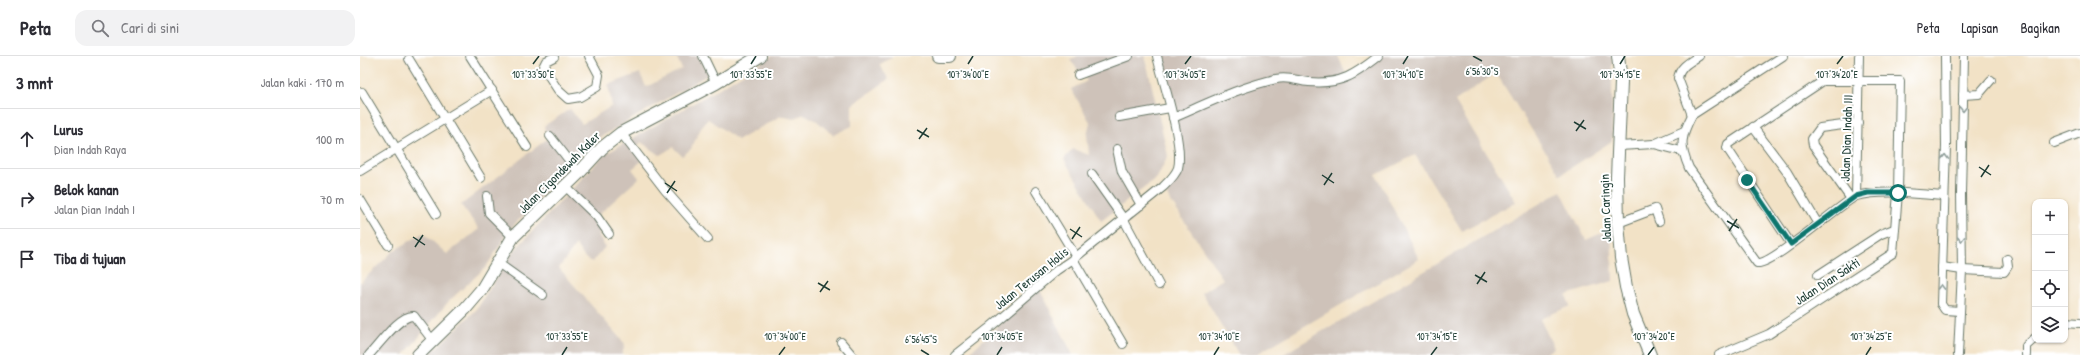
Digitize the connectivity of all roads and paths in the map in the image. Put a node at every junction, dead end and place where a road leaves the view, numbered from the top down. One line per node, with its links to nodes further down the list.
1 (470, 56): 22 (street)
2 (589, 56): 16 (street)
3 (702, 56): 21 (street)
4 (760, 56): 21 (main road, Jalan Cigondewah Kaler)
5 (938, 56): 6 (main road)
6 (950, 56)
7 (1129, 56): 18 (street)
8 (1157, 56): 25 (street, Jalan Terusan Holis)
9 (1379, 56): 29 (street)
10 (1618, 56): 38 (main road, Jalan Caringin)
11 (1699, 56): 26 (street)
12 (1783, 56): 26 (street)
13 (1859, 56): 20 (street, Jalan Dian Indah III)
14 (1945, 56): 51 (street, one-way to 14)
15 (1964, 56): 24 (street)
16 (554, 57)
17 (409, 60): 28 (street)
18 (1078, 75)
19 (1991, 80): 24 (street)
20 (1860, 81): 30 (street, Jalan Dian Indah III); 31 (street); 49 (street, Jalan Dian Sakti)
21 (716, 83): 33 (main road, Jalan Cigondewah Kaler)
22 (492, 90): 28 (street); 39 (street)
23 (362, 92): 40 (street)
24 (1963, 95): 70 (street, one-way to 70)
25 (1170, 108): 27 (street); 29 (street, Jalan Terusan Holis)
26 (1692, 115): 32 (street)
27 (1119, 117)
28 (444, 118): 40 (street); 46 (street)
29 (1173, 118): 54 (street, Jalan Terusan Holis)
30 (1858, 122): 52 (street, Jalan Dian Indah III); 52 (street)
31 (1753, 127): 59 (street); 64 (street)
32 (1684, 131): 37 (street); 42 (street)
33 (621, 133): 44 (main road, Jalan Cigondewah Kaler); 63 (street)
34 (2080, 133): 36 (street)
35 (550, 136): 44 (street)
36 (2054, 143)
37 (1654, 144): 38 (street); 42 (street)
38 (1618, 146): 58 (main road, Jalan Caringin)
39 (527, 147)
40 (396, 149): 43 (street); 55 (street)
41 (1117, 149): 54 (street)
42 (1681, 150): 64 (street)
43 (360, 171)
44 (579, 173): 47 (main road, Jalan Cigondewah Kaler)
45 (1092, 174): 56 (street)
46 (481, 178)
47 (566, 187): 61 (street); 62 (main road, Jalan Cigondewah Kaler)
48 (1036, 191): 66 (street)
49 (1898, 193): 51 (street); 52 (street); 60 (street, Jalan Dian Sakti)
50 (487, 196): 62 (street)
51 (1944, 196): 69 (street)
52 (1853, 198): 59 (street)
53 (360, 199): 65 (street)
54 (1142, 205): 56 (street, Jalan Terusan Holis)
55 (436, 214)
56 (1123, 218): 66 (street, Jalan Terusan Holis); 72 (street)
57 (1659, 221): 58 (street)
58 (1618, 223): 85 (main road, Jalan Caringin)
59 (1818, 224): 64 (street)
60 (1894, 230): 71 (street); 86 (street, Jalan Dian Sakti)
61 (609, 234)
62 (513, 237): 68 (main road, Jalan Cigondewah Kaler)
63 (708, 239)
64 (1791, 244)
65 (388, 245)
66 (1074, 258): 80 (street); 84 (street, Jalan Terusan Holis)
67 (2007, 259): 70 (street)
68 (498, 263): 73 (street); 78 (main road, Jalan Cigondewah Kaler)
69 (1942, 267): 70 (street); 74 (street, one-way to 69)
70 (1962, 270): 74 (street)
71 (1818, 275)
72 (1159, 285)
73 (543, 295)
74 (1960, 311): 87 (street)
75 (2068, 322): 76 (street)
76 (2080, 323)
77 (2032, 340): 88 (street)
78 (433, 341): 81 (street); 82 (main road, Jalan Cigondewah Kaler)
79 (841, 342): 83 (street)
80 (1123, 344)
81 (369, 355)
82 (418, 355)
83 (852, 355)
84 (955, 355)
85 (1650, 355)
86 (1719, 355)
87 (1958, 355)
88 (2026, 355)

